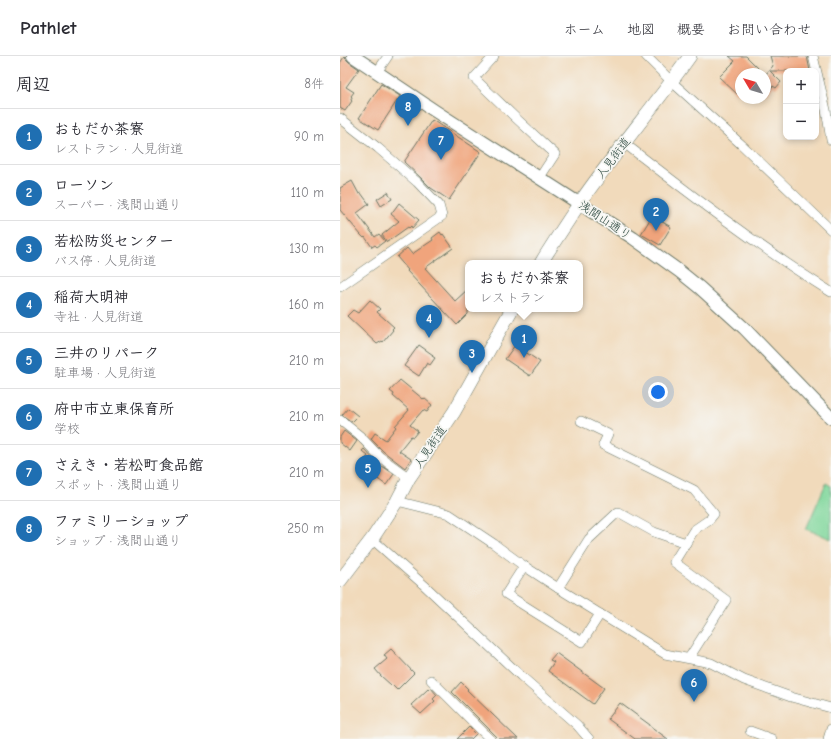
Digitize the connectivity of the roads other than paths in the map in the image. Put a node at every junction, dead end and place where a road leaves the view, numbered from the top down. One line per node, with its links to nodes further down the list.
1 (353, 56): 7 (street, 浅間山通り)
2 (388, 56): 7 (street)
3 (494, 56): 12 (street)
4 (646, 56): 8 (street)
5 (690, 56): 8 (main road, 人見街道)
6 (813, 56): 10 (street)
7 (377, 72): 12 (street, 浅間山通り)
8 (672, 82): 11 (main road, 人見街道); 14 (street)
9 (340, 118): 16 (street)
10 (831, 140)
11 (624, 143): 13 (main road, 人見街道); 17 (street)
12 (540, 177): 13 (street, 浅間山通り)
13 (579, 204): 15 (main road, 人見街道); 19 (street, 浅間山通り)
14 (831, 230)
15 (543, 260)
16 (340, 287)
17 (831, 292)
18 (510, 312): 22 (main road, 人見街道)
19 (831, 418)
20 (340, 420): 22 (street)
21 (581, 421): 25 (street)
22 (409, 478): 23 (main road, 人見街道)
23 (397, 501): 24 (main road, 人見街道); 26 (street)
24 (372, 539): 27 (main road, 人見街道); 36 (street)
25 (686, 543): 28 (street); 30 (street)
26 (524, 566): 28 (street); 29 (street)
27 (340, 581)
28 (558, 588): 29 (street)
29 (600, 614): 30 (street)
30 (689, 658): 32 (street)
31 (431, 680): 35 (street)
32 (831, 708)
33 (831, 729): 38 (street)
34 (750, 731): 37 (street)
35 (490, 739)
36 (589, 739)
37 (772, 739)
38 (828, 739)

